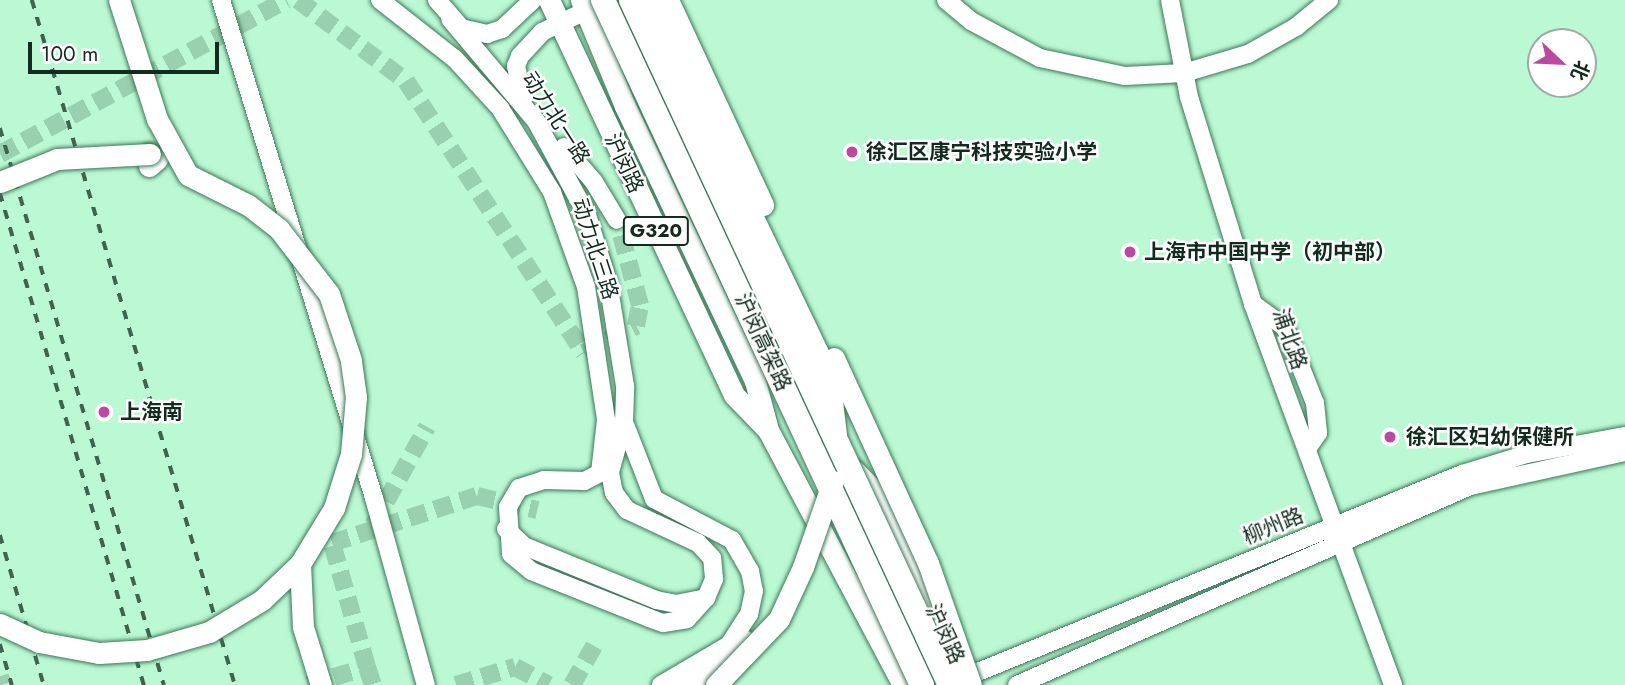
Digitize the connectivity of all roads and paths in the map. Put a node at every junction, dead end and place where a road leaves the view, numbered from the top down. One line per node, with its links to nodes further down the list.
1 (119, 0): 32 (main road, bridge)
2 (221, 0): 38 (street)
3 (380, 0): 26 (street, 动力北三路)
4 (437, 0): 17 (street, 动力北一路)
5 (533, 0): 17 (street)
6 (548, 0): 18 (main road, 沪闵路 / G320)
7 (610, 0): 16 (street)
8 (631, 0): 35 (highway, 沪闵高架路, bridge)
9 (641, 0): 25 (main road)
10 (649, 0): 33 (main road, bridge)
11 (658, 0): 25 (main road)
12 (668, 0): 35 (main road, bridge)
13 (946, 0): 19 (street)
14 (1170, 0): 19 (street, 浦北路)
15 (1329, 0): 19 (street)
16 (590, 3): 18 (street); 27 (main road, 沪闵路 / G320); 35 (highway, 沪闵高架路, bridge)
17 (450, 19): 20 (street, 动力北一路)
18 (558, 21): 20 (street); 27 (main road, 沪闵路 / G320)
19 (1184, 73): 24 (street, 浦北路)
20 (525, 106): 23 (street); 26 (street, 动力北一路)
21 (0, 181): 22 (main road, bridge)
22 (0, 192)
23 (617, 220)
24 (1253, 304): 29 (street, 浦北路); 29 (street)
25 (807, 361): 35 (main road)
26 (624, 422): 39 (street)
27 (768, 430): 35 (main road, 沪闵路 / G320)
28 (1625, 436): 31 (street, 柳州路)
29 (1307, 449): 31 (street, 浦北路)
30 (1625, 452): 31 (street, 柳州路)
31 (1339, 533): 35 (street, 柳州路); 36 (street, 柳州路); 42 (street, 浦北路)
32 (300, 564): 34 (main road, bridge); 37 (main road, bridge)
33 (783, 609): 40 (main road, bridge); 41 (main road, bridge)
34 (0, 624)
35 (938, 681)
36 (1019, 684)
37 (321, 685)
38 (426, 685)
39 (661, 685)
40 (686, 685)
41 (716, 685)
42 (1393, 685)

